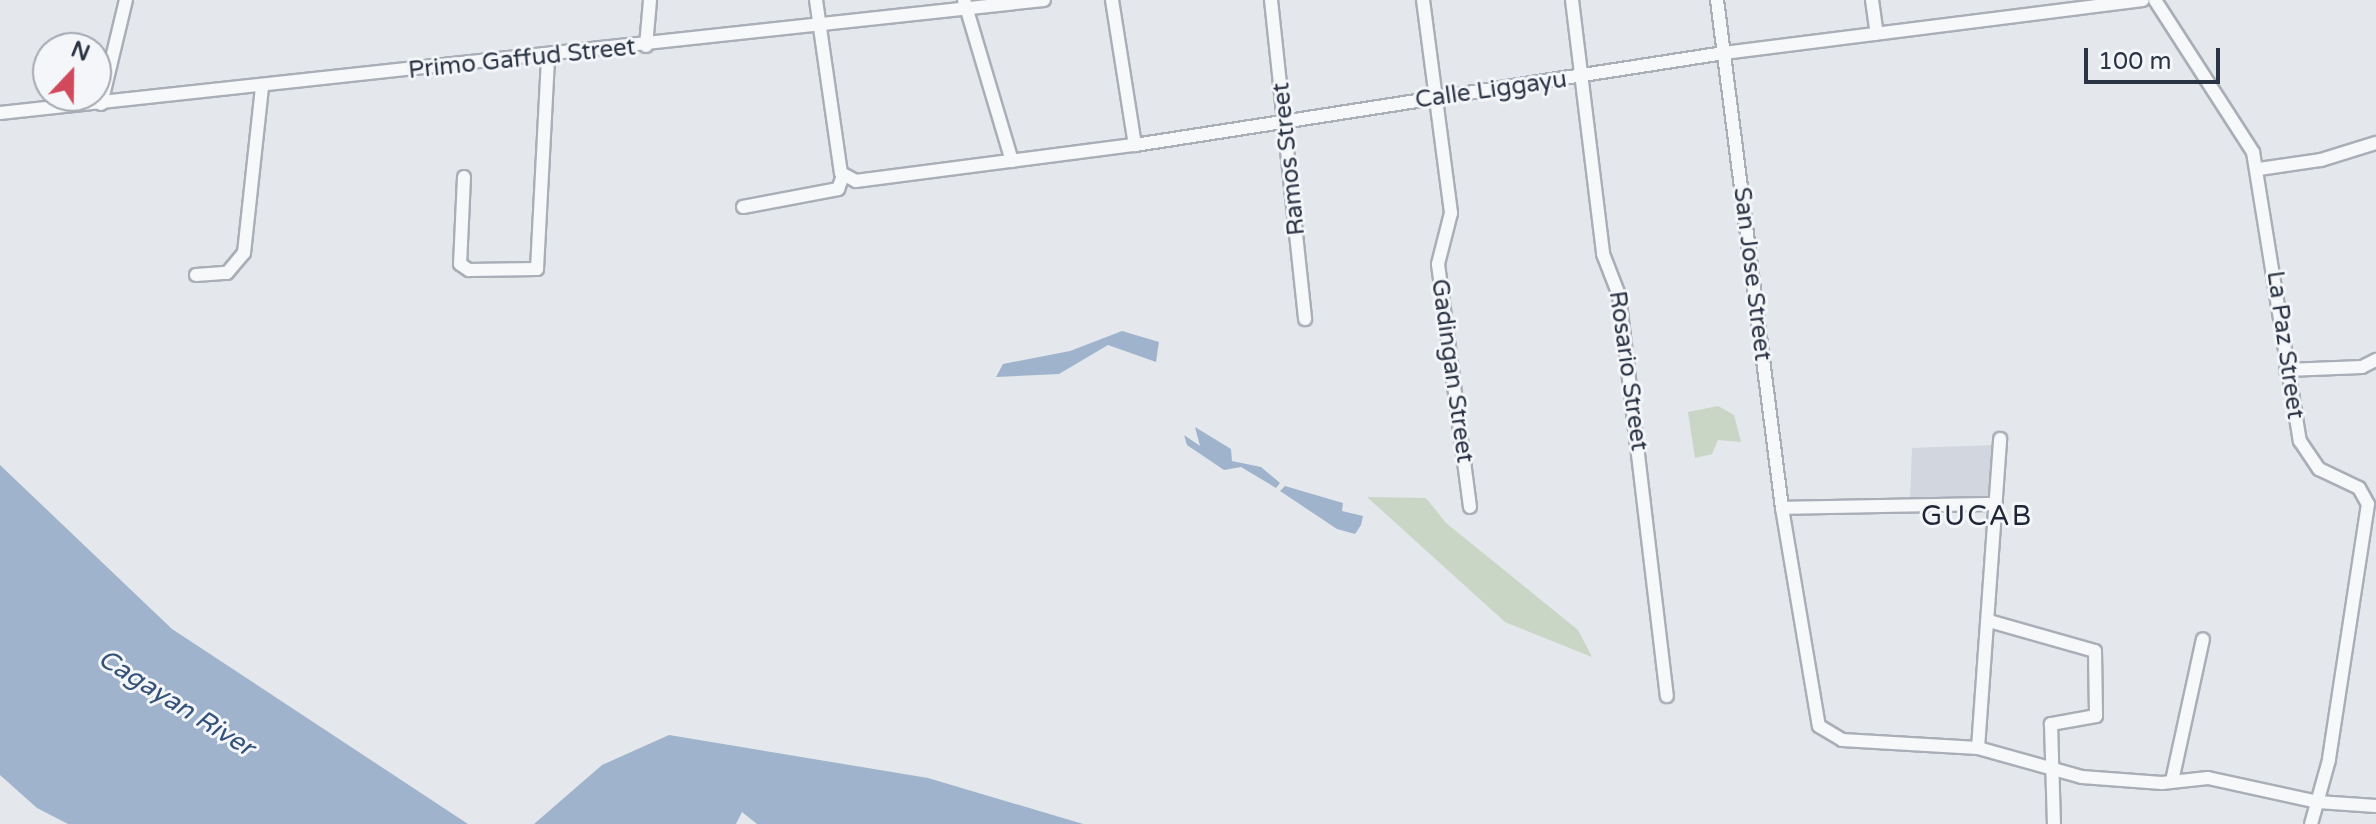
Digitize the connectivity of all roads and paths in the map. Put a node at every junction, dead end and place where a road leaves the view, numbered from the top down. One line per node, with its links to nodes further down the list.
1 (126, 0): 21 (street)
2 (650, 0): 18 (street)
3 (816, 0): 16 (street)
4 (1044, 0): 14 (street, Primo Gaffud Street)
5 (1112, 0): 30 (street)
6 (1271, 0): 28 (street, Ramos Street)
7 (1423, 0): 24 (street, Gadingan Street)
8 (1572, 0): 22 (street, Rosario Street)
9 (1717, 0): 19 (street, San Jose Street)
10 (1872, 0): 17 (street)
11 (2021, 0): 15 (street)
12 (2143, 0): 15 (street, Calle Liggayu)
13 (2155, 0): 32 (street, La Paz Street)
14 (965, 4): 16 (street, Primo Gaffud Street); 31 (street)
15 (2023, 15): 17 (street, Calle Liggayu)
16 (821, 27): 18 (street, Primo Gaffud Street); 33 (street)
17 (1877, 34): 19 (street, Calle Liggayu)
18 (646, 46): 20 (street, Primo Gaffud Street)
19 (1724, 53): 22 (street, Calle Liggayu); 43 (street, San Jose Street)
20 (548, 56): 23 (street, Primo Gaffud Street); 34 (street)
21 (112, 58)
22 (1583, 77): 24 (street, Calle Liggayu); 46 (street, Rosario Street)
23 (262, 87): 25 (street, Primo Gaffud Street); 36 (street)
24 (1436, 97): 28 (street, Calle Liggayu); 42 (street, Gadingan Street)
25 (112, 103)
26 (32, 110): 27 (street, Primo Gaffud Street)
27 (0, 113)
28 (1287, 122): 30 (street, Calle Liggayu); 37 (street, Ramos Street)
29 (2376, 143): 32 (street)
30 (1135, 145): 31 (street, Calle Liggayu)
31 (1012, 161): 33 (street, Calle Liggayu)
32 (2259, 169): 39 (street, La Paz Street)
33 (842, 174): 35 (street)
34 (464, 177)
35 (743, 207)
36 (196, 275)
37 (1305, 319)
38 (2376, 360): 39 (street)
39 (2286, 370): 50 (street, La Paz Street)
40 (2000, 439): 41 (street)
41 (1995, 504): 43 (street); 44 (street)
42 (1470, 507)
43 (1782, 508): 47 (street, San Jose Street)
44 (1989, 621): 47 (street); 48 (street)
45 (2203, 639): 49 (street)
46 (1667, 696)
47 (1978, 748): 48 (street, San Jose Street)
48 (2048, 768): 49 (street, San Jose Street); 52 (street)
49 (2172, 781): 50 (street, San Jose Street)
50 (2318, 802): 51 (street, San Jose Street); 53 (street, La Paz Street)
51 (2376, 806)
52 (2054, 824)
53 (2311, 824)

